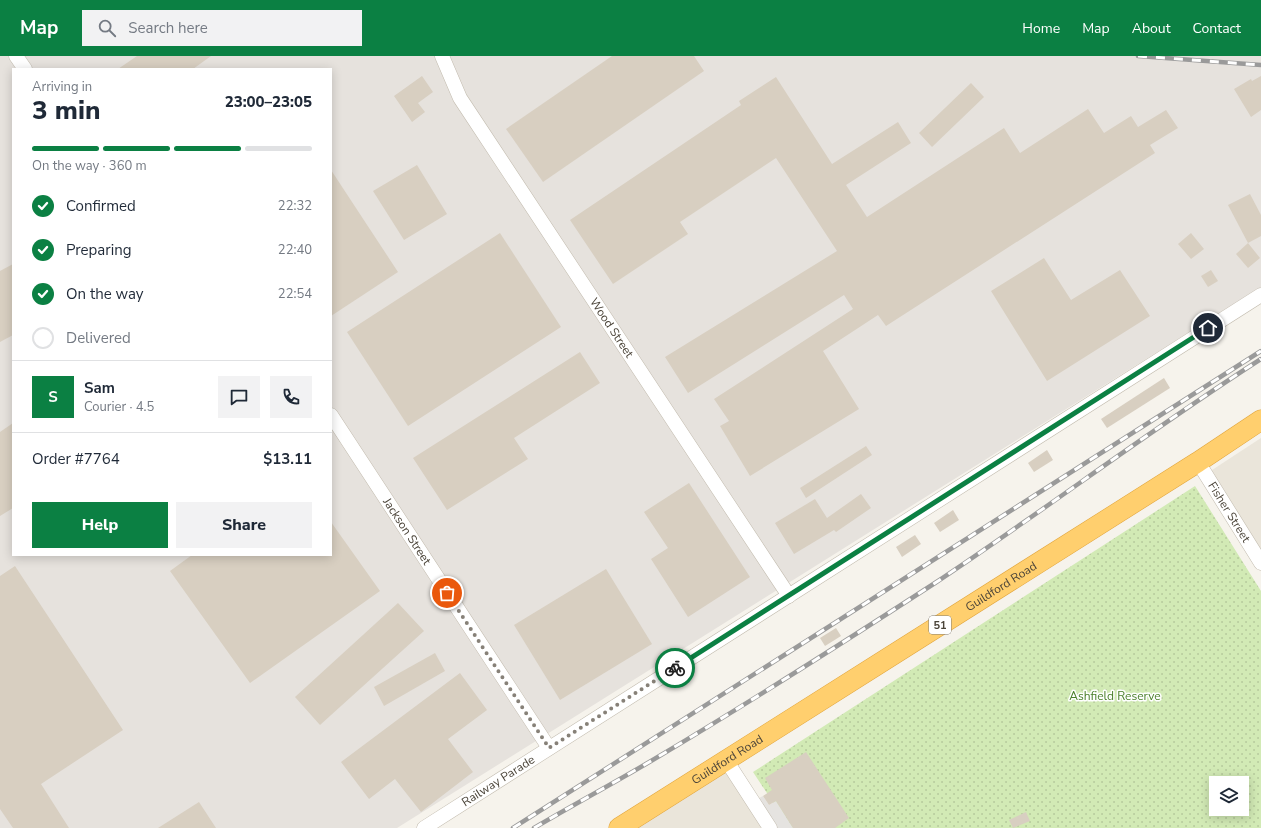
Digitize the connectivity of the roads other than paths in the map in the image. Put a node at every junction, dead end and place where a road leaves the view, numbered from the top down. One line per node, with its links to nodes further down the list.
1 (16, 56): 3 (street)
2 (442, 56): 9 (street, Wood Street)
3 (24, 68)
4 (1261, 295): 9 (street, Railway Parade)
5 (332, 418): 10 (street, Jackson Street)
6 (1261, 420): 7 (highway, Guildford Road / 51)
7 (1198, 462): 8 (street, Fisher Street); 11 (highway, Guildford Road / 51)
8 (1261, 563)
9 (789, 596): 10 (street, Railway Parade)
10 (549, 748): 12 (street, Railway Parade)
11 (726, 760): 13 (highway, Guildford Road / 51); 14 (street)
12 (424, 828)
13 (619, 828)
14 (770, 828)

